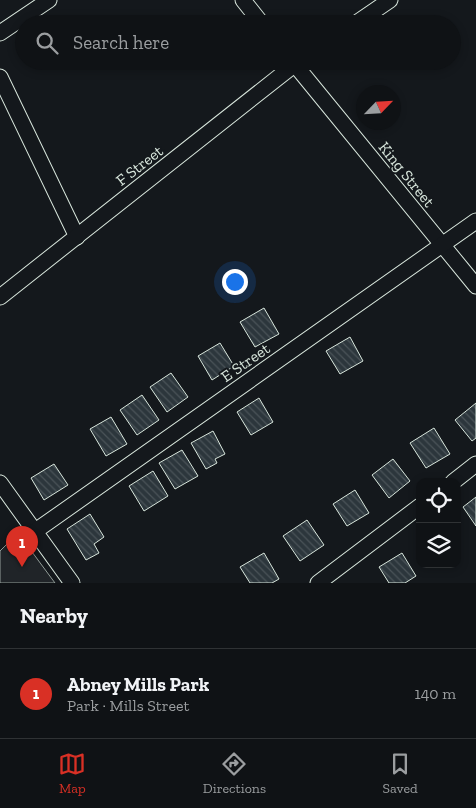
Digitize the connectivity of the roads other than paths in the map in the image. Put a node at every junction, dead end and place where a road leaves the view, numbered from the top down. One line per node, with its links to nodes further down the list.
1 (49, 0): 4 (street)
2 (243, 0): 5 (street)
3 (390, 0): 6 (street)
4 (27, 15)
5 (255, 15)
6 (368, 15)
7 (15, 23): 8 (street)
8 (0, 33)
9 (285, 70): 13 (street, F Street)
10 (301, 70): 14 (street, King Street)
11 (0, 77): 13 (street)
12 (476, 221): 14 (street, E Street)
13 (77, 237): 16 (street, F Street)
14 (443, 245): 15 (street, King Street); 21 (street, E Street)
15 (476, 286)
16 (0, 297)
17 (476, 464): 18 (street)
18 (457, 478)
19 (0, 483): 21 (street)
20 (416, 509): 23 (street)
21 (34, 532): 22 (street)
22 (72, 583)
23 (318, 583)

